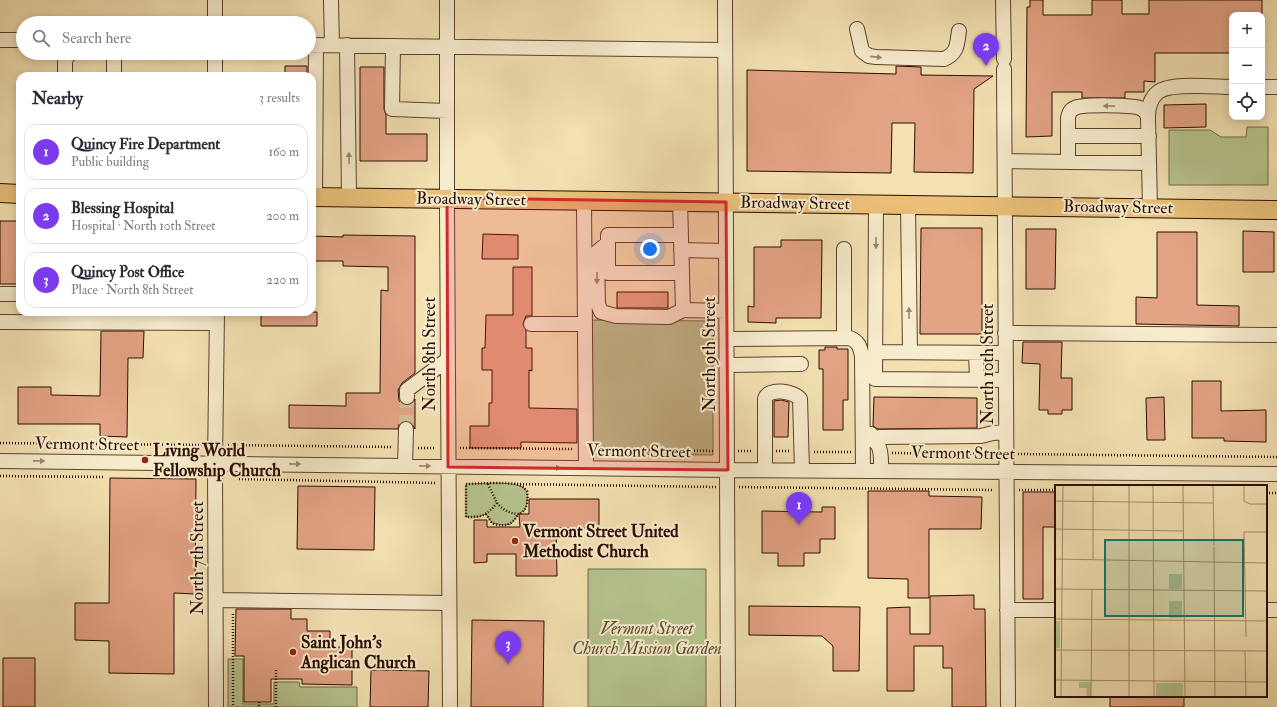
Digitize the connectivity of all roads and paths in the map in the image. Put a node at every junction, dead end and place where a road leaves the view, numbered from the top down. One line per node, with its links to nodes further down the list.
1 (215, 0): 6 (street)
2 (332, 0): 12 (street)
3 (447, 0): 15 (street, North 8th Street)
4 (725, 0): 16 (street, North 9th Street)
5 (1003, 0): 32 (street, North 10th Street)
6 (215, 16)
7 (856, 29): 8 (street, one-way to 8)
8 (959, 31)
9 (0, 40): 10 (street)
10 (16, 40)
11 (316, 45): 12 (street)
12 (332, 45): 13 (street)
13 (347, 45): 14 (street); 38 (street, one-way to 13)
14 (393, 46): 15 (street); 28 (street)
15 (447, 46): 16 (street); 28 (street, North 8th Street)
16 (725, 50): 42 (street, North 9th Street)
17 (65, 60): 21 (street)
18 (114, 60): 22 (street)
19 (215, 60): 23 (street)
20 (313, 60): 24 (street)
21 (65, 72)
22 (114, 72)
23 (215, 72)
24 (313, 72)
25 (1229, 87): 29 (street)
26 (1265, 87): 27 (street)
27 (1277, 87)
28 (447, 111): 39 (street, North 8th Street)
29 (1147, 115): 30 (street, one-way to 30); 31 (street)
30 (1068, 136): 31 (street); 33 (street)
31 (1149, 136): 34 (street)
32 (1005, 161): 33 (street); 45 (street, North 10th Street)
33 (1068, 162): 34 (street)
34 (1149, 163): 46 (street)
35 (0, 193): 36 (main road)
36 (16, 194)
37 (316, 197): 38 (main road, Broadway Street)
38 (349, 197): 39 (main road, Broadway Street)
39 (447, 198): 40 (main road, Broadway Street); 70 (street, North 8th Street)
40 (584, 200): 41 (main road, Broadway Street); 61 (street)
41 (680, 201): 42 (main road, Broadway Street); 48 (street)
42 (726, 202): 43 (main road, Broadway Street); 52 (street, North 9th Street)
43 (876, 204): 44 (main road, Broadway Street); 66 (street, one-way to 66)
44 (908, 204): 45 (main road, Broadway Street); 67 (street, one-way to 44)
45 (1004, 205): 46 (main road, Broadway Street); 62 (street, North 10th Street)
46 (1150, 208): 47 (main road, Broadway Street)
47 (1277, 210)
48 (681, 235): 49 (street); 51 (street)
49 (608, 243): 53 (street); 56 (street, one-way to 56)
50 (844, 249): 64 (street)
51 (681, 250): 52 (street); 53 (street)
52 (726, 251): 57 (street, North 9th Street)
53 (682, 272): 56 (street)
54 (0, 294): 55 (street)
55 (16, 294)
56 (683, 310): 57 (street)
57 (726, 311): 65 (street, North 9th Street)
58 (217, 318): 59 (street); 80 (street, North 7th Street)
59 (0, 322)
60 (531, 324): 61 (street)
61 (585, 324): 84 (street)
62 (1005, 333): 63 (street); 69 (street, North 10th Street)
63 (1277, 335)
64 (844, 338): 65 (street); 88 (street)
65 (727, 339): 72 (street, North 9th Street)
66 (876, 352): 67 (street); 73 (street)
67 (910, 352): 68 (street)
68 (976, 353): 69 (street); 74 (street)
69 (1005, 353): 75 (street, North 10th Street)
70 (448, 360): 76 (street); 83 (street, North 8th Street)
71 (801, 364): 72 (street)
72 (727, 365): 85 (street, North 9th Street)
73 (876, 379): 74 (street); 82 (street)
74 (977, 380): 75 (street)
75 (1006, 380): 78 (street, North 10th Street)
76 (407, 397)
77 (406, 429): 81 (street)
78 (1006, 432): 82 (street); 89 (street, North 10th Street)
79 (0, 443): 80 (path)
80 (215, 445): 81 (path); 92 (street, North 7th Street)
81 (405, 447): 83 (path); 93 (street)
82 (877, 447): 89 (path); 100 (street)
83 (448, 448): 84 (path); 94 (street, North 8th Street)
84 (586, 449): 85 (path); 95 (street)
85 (727, 451): 86 (path); 96 (street, North 9th Street)
86 (766, 451): 87 (path); 87 (street); 97 (street)
87 (800, 452): 88 (path); 98 (street)
88 (862, 452): 99 (street)
89 (1006, 454): 90 (path); 101 (street, North 10th Street)
90 (1277, 457)
91 (0, 461): 92 (street, Vermont Street, one-way to 92)
92 (215, 463): 93 (street, Vermont Street, one-way to 93); 116 (street, North 7th Street)
93 (405, 466): 94 (street, Vermont Street, one-way to 94)
94 (448, 467): 95 (street, Vermont Street, one-way to 95); 106 (street, North 8th Street)
95 (586, 468): 96 (street, Vermont Street)
96 (728, 470): 97 (street, Vermont Street); 110 (street, North 9th Street)
97 (765, 470): 98 (street, Vermont Street)
98 (802, 470): 99 (street, Vermont Street)
99 (863, 471): 100 (street, Vermont Street)
100 (881, 471): 101 (street, Vermont Street)
101 (1006, 472): 102 (street, Vermont Street); 111 (street, North 10th Street)
102 (1277, 474)
103 (0, 476): 104 (path)
104 (112, 477)
105 (238, 479): 106 (path)
106 (448, 483): 107 (path); 118 (street, North 8th Street)
107 (466, 484): 108 (path); 114 (path)
108 (488, 484): 109 (path); 113 (path)
109 (514, 484): 110 (path); 115 (path)
110 (728, 487): 111 (path); 128 (street, North 9th Street)
111 (1007, 490): 112 (path); 119 (street, North 10th Street)
112 (1055, 490)
113 (497, 503): 114 (path); 115 (path)
114 (486, 514): 115 (path)
115 (518, 514)
116 (216, 600): 117 (street); 123 (street, North 7th Street)
117 (233, 600): 118 (street); 124 (path)
118 (449, 603): 127 (street, North 8th Street)
119 (1007, 610): 120 (street); 129 (street, North 10th Street)
120 (1055, 610)
121 (276, 668): 126 (path)
122 (259, 702): 125 (path)
123 (216, 707)
124 (233, 707)
125 (259, 707)
126 (276, 707)
127 (450, 707)
128 (728, 707)
129 (1008, 707)

